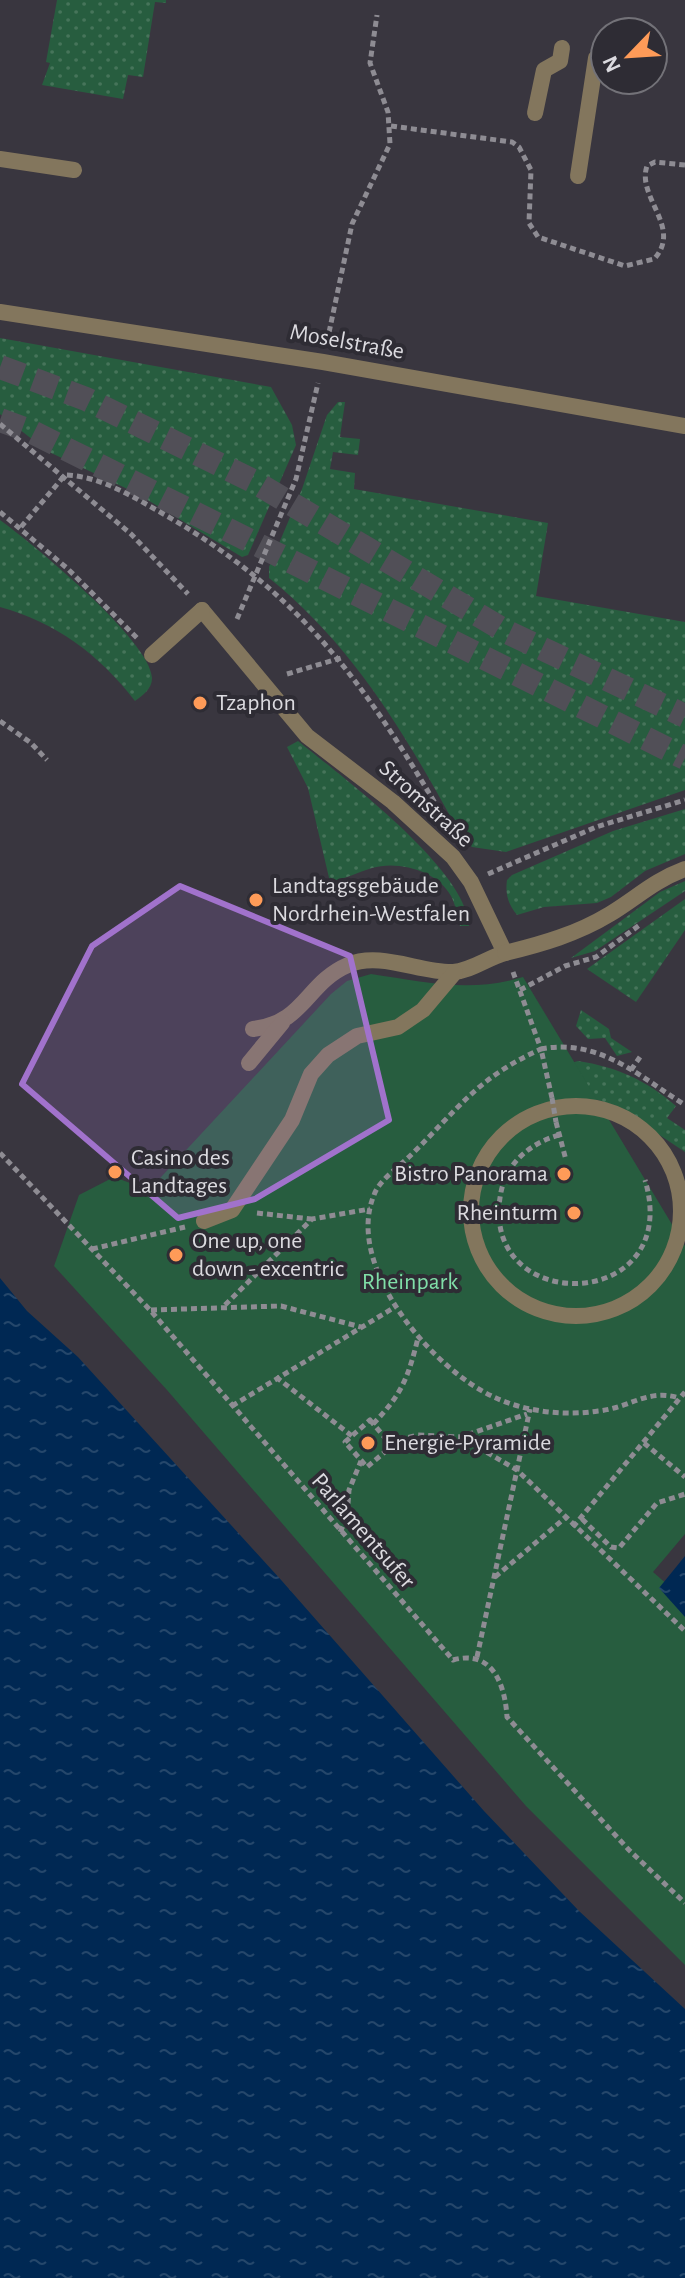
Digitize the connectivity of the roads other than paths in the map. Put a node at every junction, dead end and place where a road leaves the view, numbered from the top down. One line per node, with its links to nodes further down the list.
1 (562, 48): 3 (street)
2 (590, 96): 6 (street)
3 (535, 113)
4 (0, 159): 5 (street)
5 (74, 170)
6 (578, 176)
7 (0, 312): 8 (street, Moselstraße)
8 (685, 426)
9 (152, 655): 11 (street, Stromstraße)
10 (685, 869): 11 (street)
11 (505, 953): 12 (street)
12 (455, 972): 13 (street); 16 (street)
13 (282, 1023): 14 (street); 15 (street)
14 (253, 1029)
15 (249, 1063)
16 (204, 1221)
17 (683, 1223): 17 (street)

